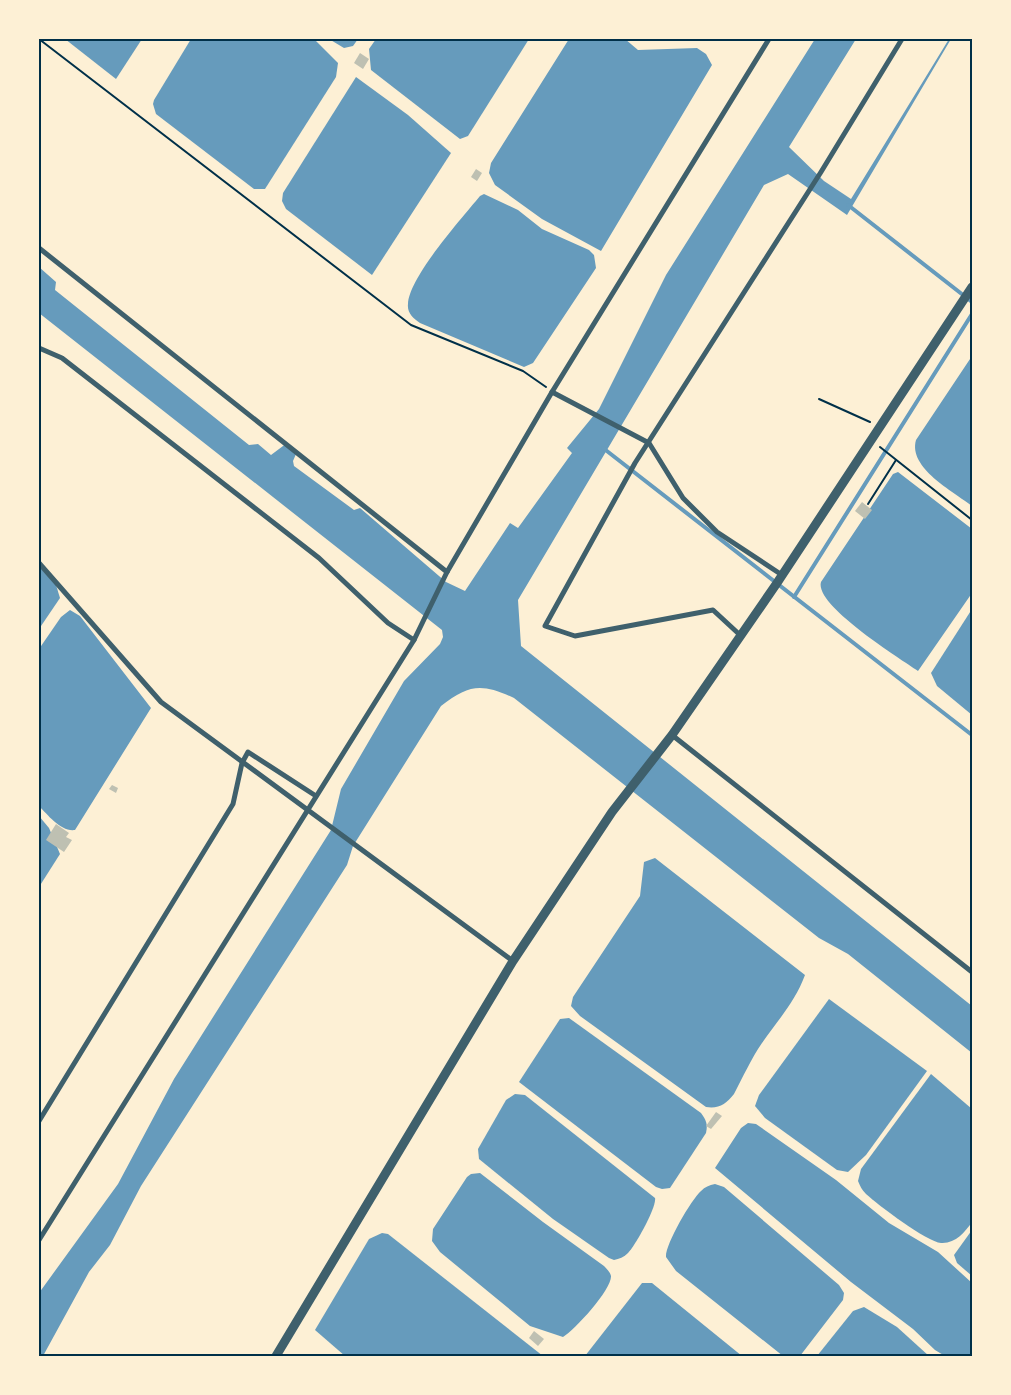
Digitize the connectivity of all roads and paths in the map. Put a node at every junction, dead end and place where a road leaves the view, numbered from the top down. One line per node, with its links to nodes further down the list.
1 (39, 39): 7 (path)
2 (769, 39): 7 (street)
3 (902, 39): 10 (street)
4 (39, 248): 16 (street)
5 (970, 290): 9 (street)
6 (39, 348): 19 (street)
7 (552, 392): 10 (street); 16 (street)
8 (820, 399): 9 (path)
9 (881, 427): 17 (street)
10 (649, 443): 17 (street); 18 (street)
11 (878, 446): 12 (path)
12 (896, 460): 13 (path); 14 (path)
13 (868, 504)
14 (972, 520)
15 (39, 562): 21 (street)
16 (447, 572): 19 (street)
17 (779, 579): 18 (street)
18 (740, 635): 20 (street)
19 (414, 640): 22 (street)
20 (672, 735): 23 (street); 24 (street)
21 (242, 763): 22 (street); 23 (street); 25 (street)
22 (316, 796): 26 (street)
23 (513, 960): 27 (street)
24 (972, 972)
25 (39, 1121)
26 (39, 1240)
27 (276, 1356)

